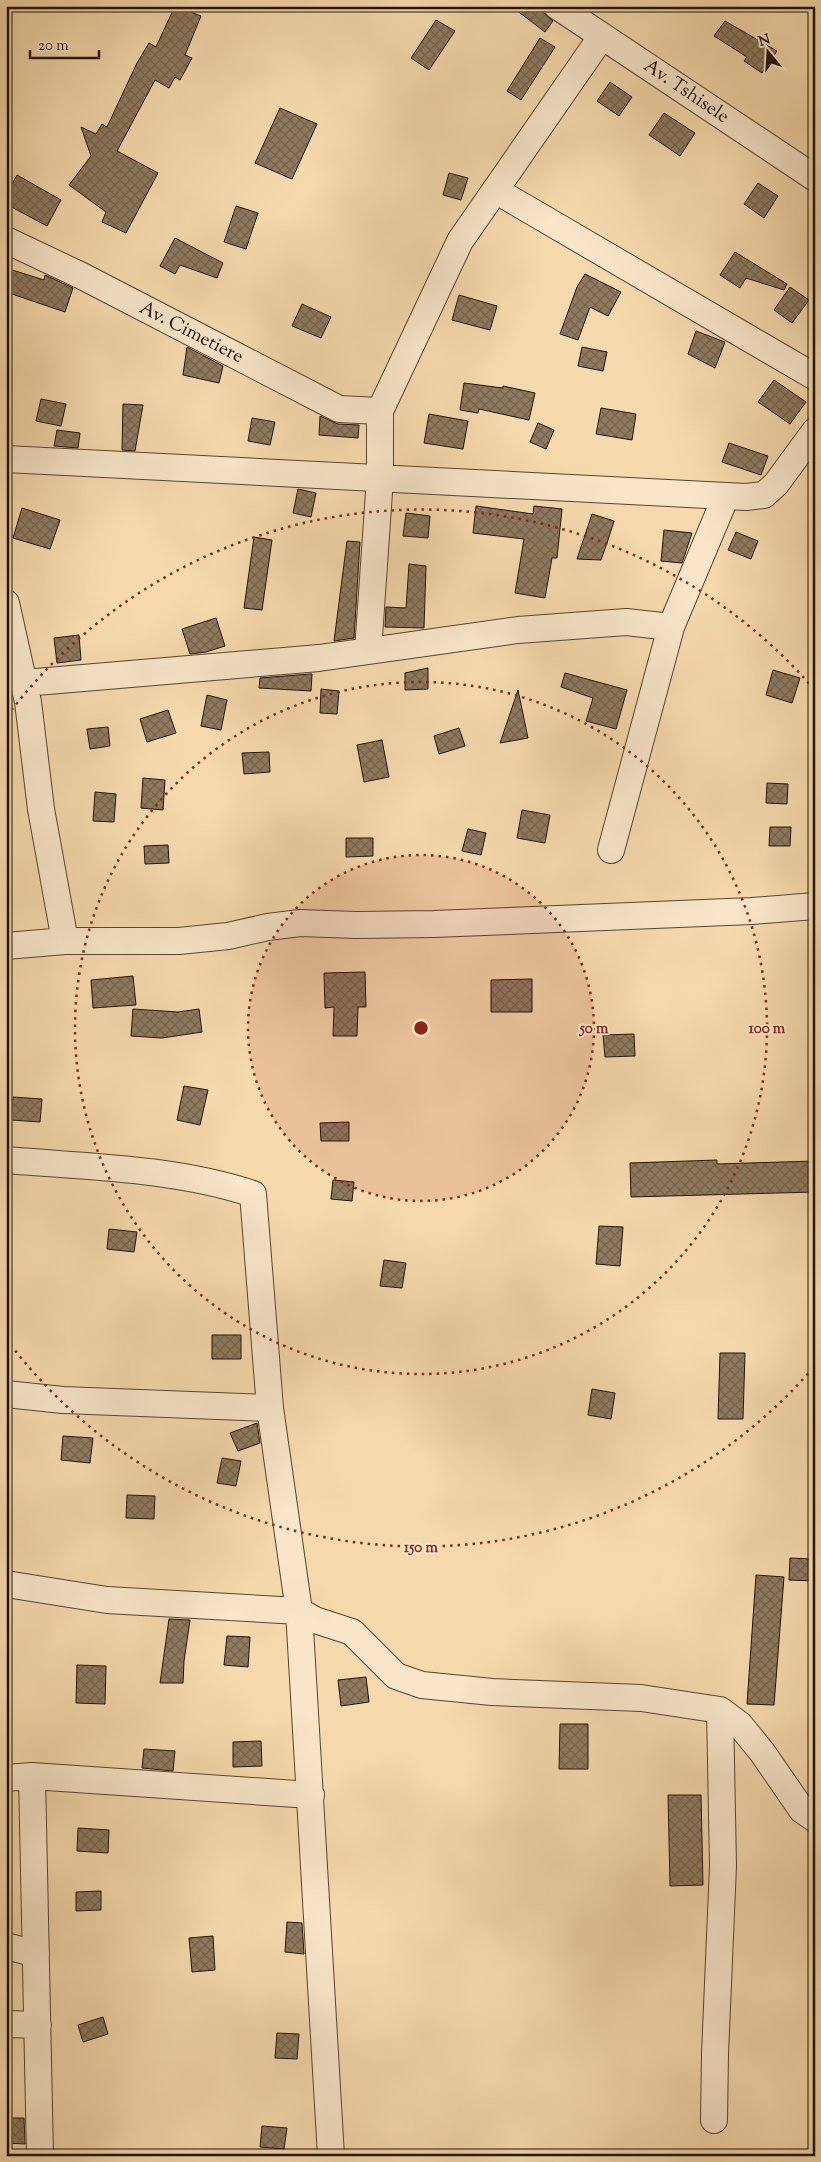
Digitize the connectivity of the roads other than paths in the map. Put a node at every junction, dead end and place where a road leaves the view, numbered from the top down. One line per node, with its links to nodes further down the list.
1 (557, 6): 2 (street, Av. Tshisele)
2 (602, 36): 3 (street, Av. Tshisele); 4 (street)
3 (815, 178)
4 (495, 190): 6 (street); 7 (street)
5 (6, 240): 7 (street, Av. Cimetiere)
6 (815, 377)
7 (380, 411): 10 (street)
8 (815, 431): 11 (street)
9 (6, 459): 10 (street)
10 (380, 478): 11 (street); 14 (street)
11 (726, 496): 13 (street)
12 (6, 603): 15 (street)
13 (671, 627): 14 (street); 16 (street)
14 (368, 652): 15 (street)
15 (24, 683): 18 (street)
16 (611, 850)
17 (815, 906): 18 (street)
18 (65, 941): 19 (street)
19 (6, 946)
20 (6, 1160): 22 (street)
21 (6, 1394): 22 (street)
22 (270, 1408): 24 (street)
23 (6, 1584): 24 (street)
24 (299, 1611): 25 (street); 28 (street)
25 (720, 1710): 29 (street); 34 (street)
26 (32, 1776): 27 (street); 28 (street); 31 (street)
27 (6, 1778)
28 (311, 1795): 36 (street)
29 (815, 1819)
30 (6, 1946): 31 (street)
31 (36, 1954): 33 (street)
32 (6, 2024): 33 (street)
33 (38, 2024): 35 (street)
34 (714, 2120)
35 (40, 2156)
36 (331, 2156)

